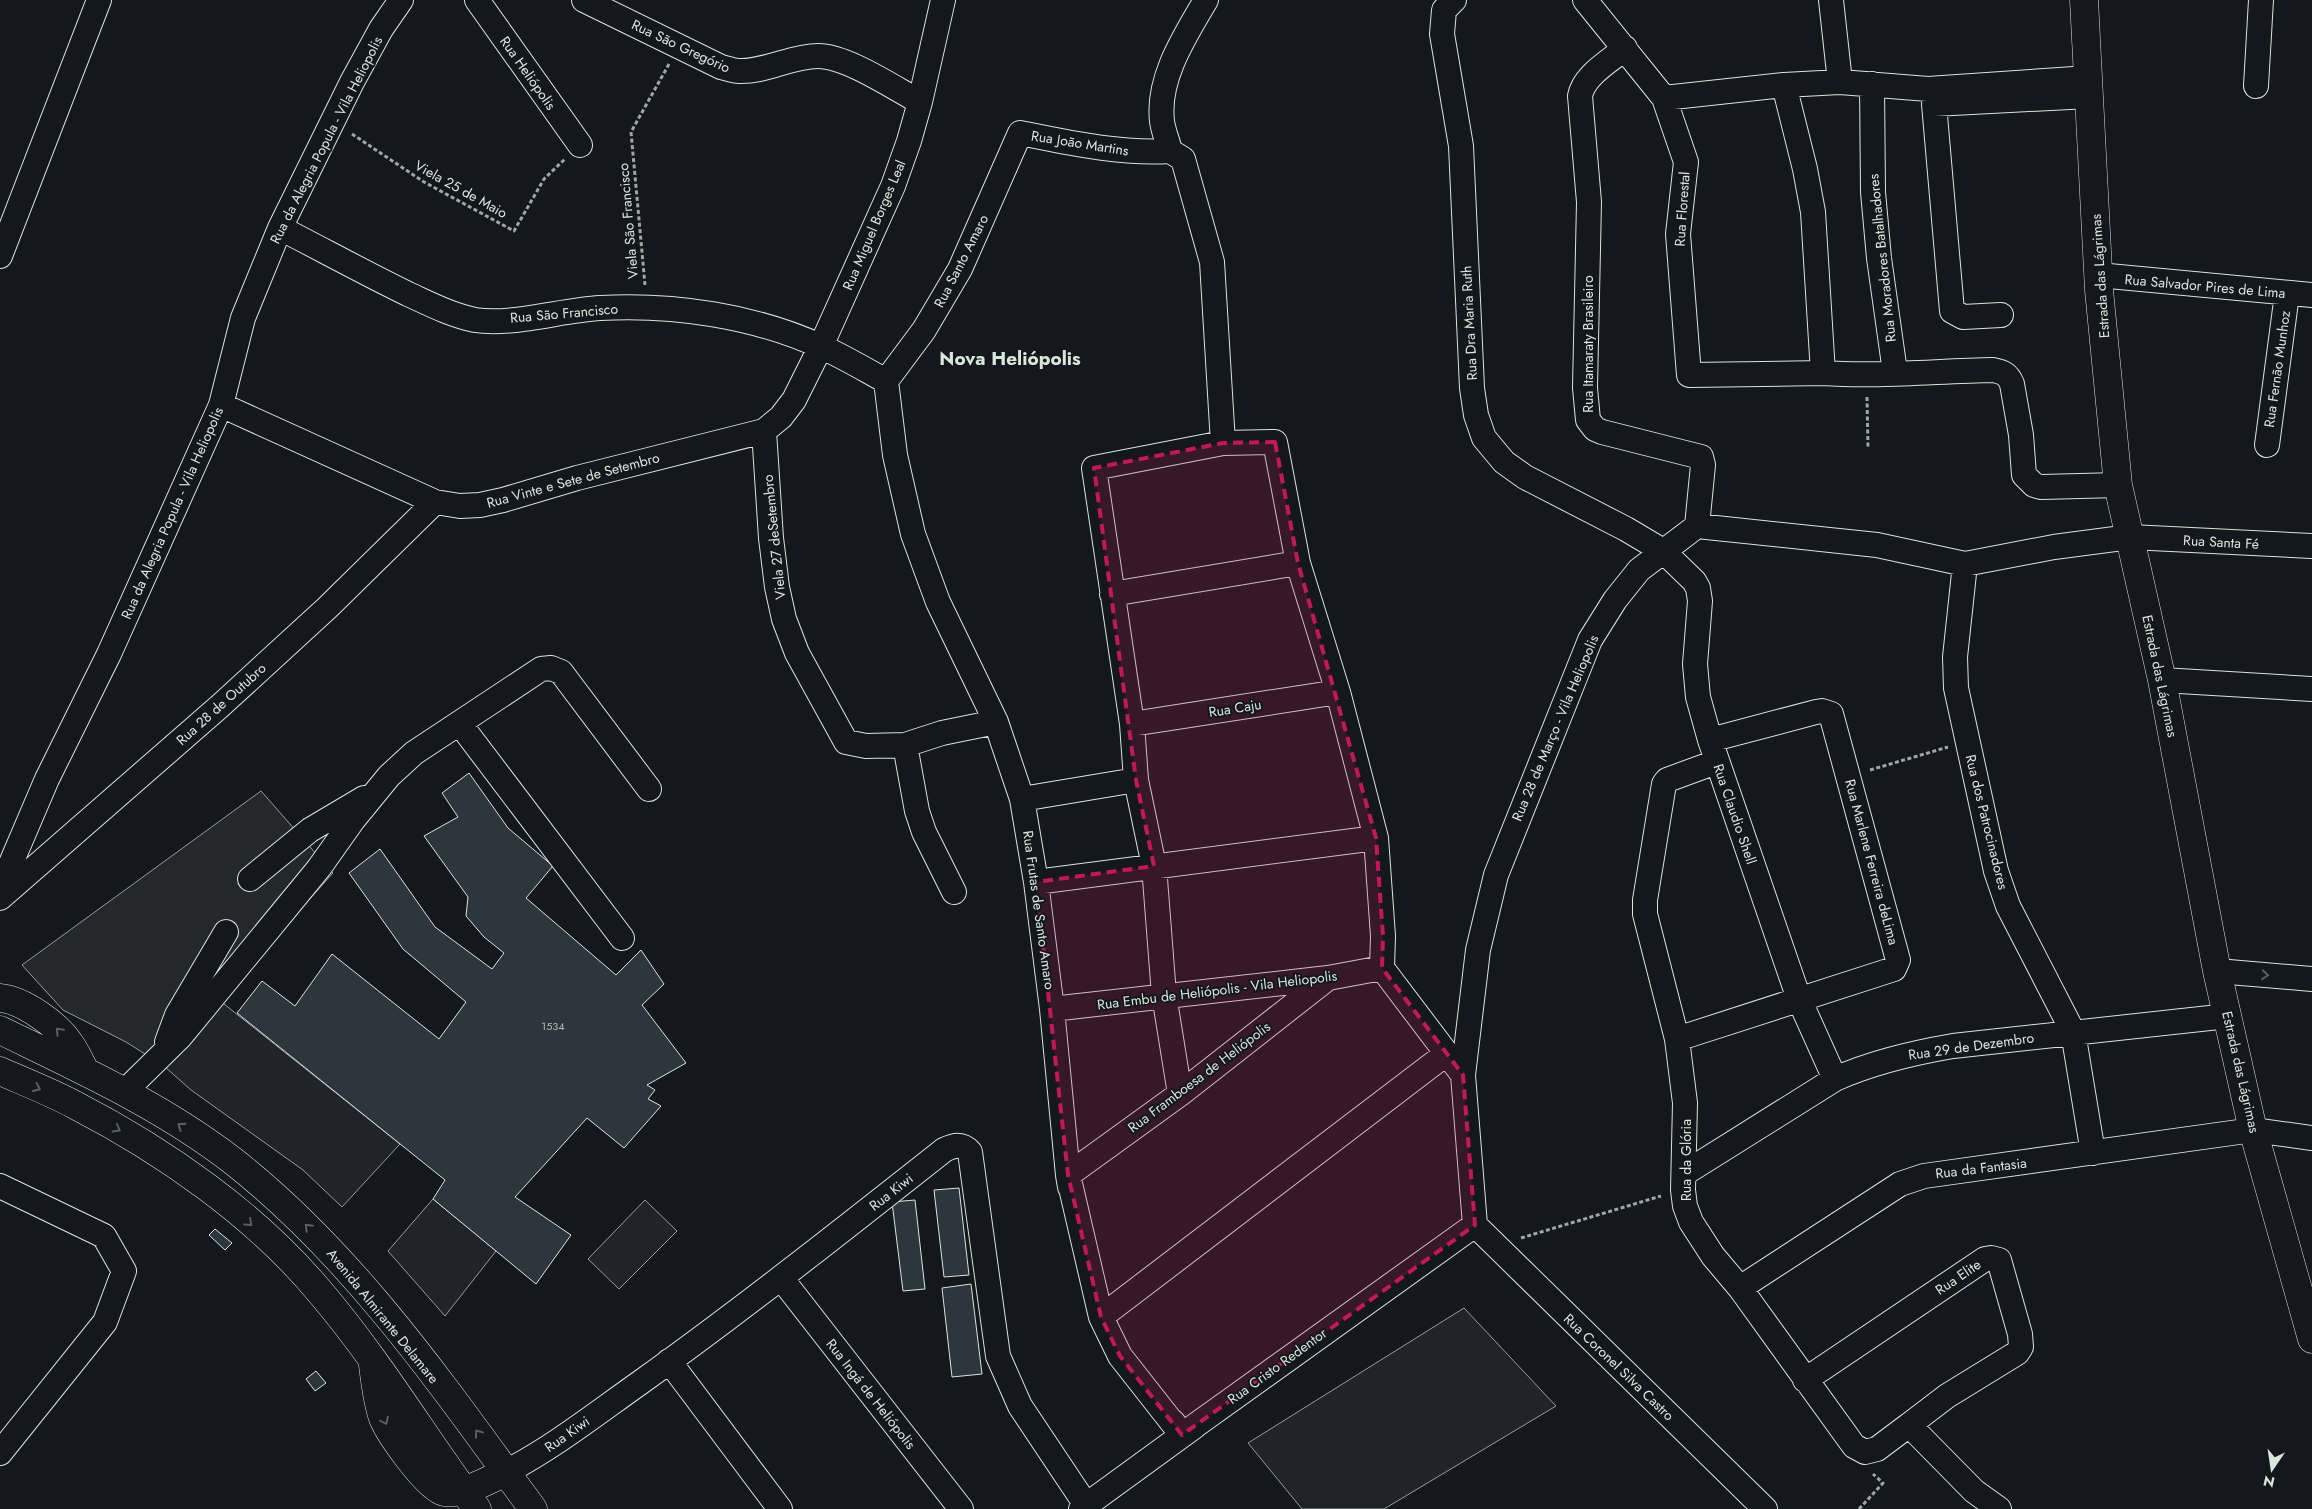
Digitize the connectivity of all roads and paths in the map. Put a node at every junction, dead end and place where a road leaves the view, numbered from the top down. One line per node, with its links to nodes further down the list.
1 (99, 0): 26 (street)
2 (401, 0): 21 (street, Rua da Alegria Popula - Vila Heliopolis)
3 (477, 0): 23 (street, Rua Heliópolis)
4 (584, 0): 12 (street, Rua São Gregório)
5 (943, 0): 20 (street, Rua Miguel Borges Leal)
6 (1206, 0): 24 (street)
7 (1454, 0): 47 (street, Rua Dra Maria Ruth)
8 (1585, 0): 13 (street, Rua Florestal)
9 (1831, 0): 14 (street)
10 (2084, 0): 18 (main road, Estrada das Lágrimas)
11 (2261, 0): 17 (street)
12 (680, 46): 20 (street, Rua São Gregório); 30 (path, Viela São Francisco)
13 (1625, 48): 19 (street, Rua Florestal); 44 (street, Rua Itamaraty Brasileiro)
14 (1840, 82): 15 (street); 16 (street)
15 (1872, 84): 18 (street); 33 (street, Rua Moradores Batalhadores)
16 (1784, 85): 19 (street); 34 (street)
17 (2256, 86)
18 (2089, 87): 27 (main road, Estrada das Lágrimas); 31 (street)
19 (1664, 98): 34 (street, Rua Florestal)
20 (920, 102): 32 (street, Rua Miguel Borges Leal)
21 (332, 121): 23 (path, Viela 25 de Maio); 25 (street, Rua da Alegria Popula - Vila Heliopolis)
22 (1020, 133): 24 (street, Rua João Martins); 36 (street, Rua Santo Amaro)
23 (580, 145)
24 (1176, 155): 39 (street)
25 (280, 228): 30 (street, Rua São Francisco); 37 (street, Rua da Alegria Popula - Vila Heliopolis)
26 (0, 256)
27 (2098, 275): 28 (street, Rua Salvador Pires de Lima); 42 (main road, Estrada das Lágrimas)
28 (2287, 294): 29 (street, Rua Salvador Pires de Lima); 40 (street, Rua Fernão Munhoz)
29 (2312, 295)
30 (648, 307): 32 (street, Rua São Francisco)
31 (2001, 315)
32 (821, 346): 36 (street, Rua São Francisco); 38 (street, Rua Miguel Borges Leal)
33 (1895, 372): 35 (street); 42 (street)
34 (1823, 373): 35 (street)
35 (1866, 376): 41 (path)
36 (886, 381): 54 (street, Rua Frutas de Santo Amaro)
37 (221, 405): 43 (street, Rua Vinte e Sete de Setembro); 71 (street, Rua da Alegria Popula - Vila Heliopolis)
38 (764, 431): 43 (street, Rua Vinte e Sete de Setembro); 58 (street, Viela 27 deSetembro)
39 (1223, 443): 48 (street); 50 (street)
40 (2267, 445)
41 (1868, 447)
42 (2118, 484): 45 (main road, Estrada das Lágrimas)
43 (435, 502): 73 (street, Rua 28 de Outubro)
44 (1696, 526): 47 (street, Rua 28 de Março - Vila Heliopolis); 49 (street)
45 (2130, 537): 46 (street, Rua Santa Fé); 49 (street); 51 (main road, Estrada das Lágrimas)
46 (2312, 546)
47 (1662, 550): 59 (street, Rua Claudio Shell); 92 (street, Rua 28 de Março - Vila Heliopolis)
48 (1298, 563): 50 (street); 53 (street)
49 (1964, 564): 57 (street, Rua dos Patrocinadores)
50 (1112, 594): 56 (street)
51 (2162, 680): 52 (street); 77 (main road, Estrada das Lágrimas)
52 (2312, 690)
53 (1338, 692): 56 (street, Rua Caju); 66 (street)
54 (996, 722): 58 (street); 64 (street, Rua Frutas de Santo Amaro)
55 (460, 724): 62 (street); 63 (street); 75 (street)
56 (1132, 724): 61 (street)
57 (1968, 742): 60 (path); 86 (street, Rua dos Patrocinadores)
58 (905, 745): 72 (street)
59 (1713, 751): 60 (street, Rua Marlene Ferreira deLima); 82 (street, Rua Claudio Shell); 87 (street, Rua da Glória)
60 (1848, 777): 82 (street, Rua Marlene Ferreira deLima)
61 (1136, 780): 64 (street); 68 (street)
62 (649, 789)
63 (377, 791): 65 (street); 67 (street)
64 (1022, 798): 70 (street, Rua Frutas de Santo Amaro)
65 (310, 830): 67 (street); 69 (street)
66 (1376, 838): 68 (street); 76 (street)
67 (331, 850): 88 (street)
68 (1154, 866): 70 (street); 80 (street)
69 (250, 879)
70 (1036, 882): 83 (street, Rua Frutas de Santo Amaro)
71 (0, 889)
72 (954, 892)
73 (0, 898)
74 (226, 932): 88 (street)
75 (622, 938)
76 (1382, 968): 78 (street, Rua Embu de Heliópolis - Vila Heliopolis); 89 (street)
77 (2217, 971): 79 (street, one-way to 79); 84 (main road, Estrada das Lágrimas)
78 (1328, 978): 80 (street, Rua Embu de Heliópolis - Vila Heliopolis); 95 (street, Rua Framboesa de Heliópolis)
79 (2312, 979)
80 (1164, 995): 83 (street, Rua Embu de Heliópolis - Vila Heliopolis); 95 (street)
81 (0, 998): 91 (main road, one-way to 81)
82 (1800, 1000): 87 (street, Rua Marlene Ferreira deLima); 93 (street, Rua Claudio Shell)
83 (1052, 1009): 99 (street, Rua Frutas de Santo Amaro)
84 (2228, 1016): 86 (street, Rua 29 de Dezembro); 96 (main road, Estrada das Lágrimas)
85 (0, 1030): 91 (main road, Avenida Almirante Delamare)
86 (2074, 1032): 93 (street, Rua 29 de Dezembro); 98 (street, Rua dos Patrocinadores)
87 (1677, 1039): 100 (street, Rua da Glória)
88 (164, 1053): 94 (street)
89 (1446, 1054): 92 (street); 106 (street)
90 (0, 1070): 115 (main road, one-way to 115)
91 (85, 1071): 94 (main road, Avenida Almirante Delamare)
92 (1463, 1075): 102 (street, Rua 28 de Março - Vila Heliopolis)
93 (1835, 1079): 100 (street, Rua 29 de Dezembro)
94 (125, 1091): 114 (main road, Avenida Almirante Delamare, one-way to 94)
95 (1180, 1094): 99 (street, Rua Framboesa de Heliópolis)
96 (2253, 1130): 97 (street, Rua da Fantasia); 98 (street, Rua da Fantasia); 107 (main road, Estrada das Lágrimas)
97 (2312, 1138)
98 (2093, 1153): 105 (street, Rua da Fantasia)
99 (1068, 1175): 106 (street, Rua Frutas de Santo Amaro)
100 (1684, 1181): 103 (path); 105 (street, Rua da Glória)
101 (0, 1186): 113 (street)
102 (1474, 1225): 103 (street, Rua Coronel Silva Castro); 111 (street)
103 (1495, 1246): 120 (street, Rua Coronel Silva Castro)
104 (781, 1278): 108 (street, Rua Kiwi); 116 (street, Rua Kiwi); 119 (street, Rua Ingá de Heliópolis)
105 (1740, 1288): 109 (street, Rua da Glória)
106 (1101, 1317): 111 (street)
107 (2312, 1339)
108 (669, 1361): 114 (street, Rua Kiwi); 118 (street)
109 (1805, 1380): 110 (street, Rua Elite); 112 (street, Rua da Glória)
110 (1910, 1425): 112 (street); 122 (street)
111 (1182, 1435): 116 (street)
112 (1872, 1451): 121 (path)
113 (0, 1454)
114 (506, 1472): 115 (main road); 117 (main road, Avenida Almirante Delamare)
115 (470, 1499)
116 (1083, 1507)
117 (533, 1509)
118 (780, 1509)
119 (962, 1509)
120 (1765, 1509)
121 (1859, 1509)
122 (2000, 1509)

